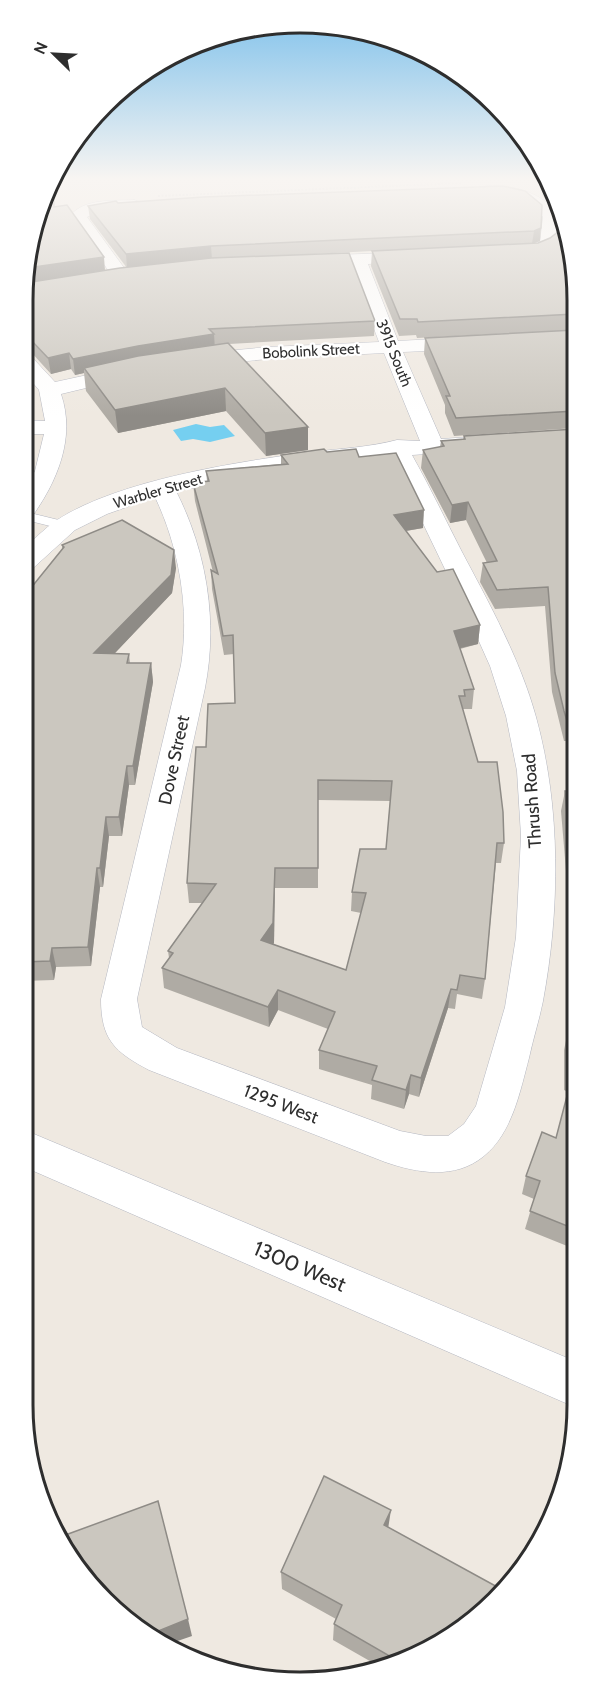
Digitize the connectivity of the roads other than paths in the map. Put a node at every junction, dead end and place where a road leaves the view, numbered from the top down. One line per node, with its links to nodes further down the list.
1 (112, 257): 5 (street)
2 (407, 257): 3 (street)
3 (357, 259): 4 (street); 7 (street, 3915 South)
4 (287, 262)
5 (101, 279)
6 (492, 342): 7 (street, Bobolink Street)
7 (390, 347): 8 (street, Bobolink Street); 15 (street, 3915 South)
8 (180, 363)
9 (150, 368): 11 (street)
10 (33, 371): 11 (street)
11 (49, 390): 13 (street)
12 (33, 427): 13 (street)
13 (55, 428): 18 (street)
14 (567, 437): 15 (street, Warbler Street)
15 (433, 445): 16 (street, Warbler Street)
16 (397, 447): 17 (street, Warbler Street); 24 (street, Thrush Road)
17 (162, 487): 20 (street, Warbler Street); 22 (street, Dove Street)
18 (33, 500)
19 (33, 517): 20 (lane)
20 (66, 526): 21 (street, Warbler Street)
21 (33, 556)
22 (123, 1035): 24 (street, 1295 West)
23 (33, 1152): 25 (street, 1300 West)
24 (446, 1155)
25 (567, 1380)

